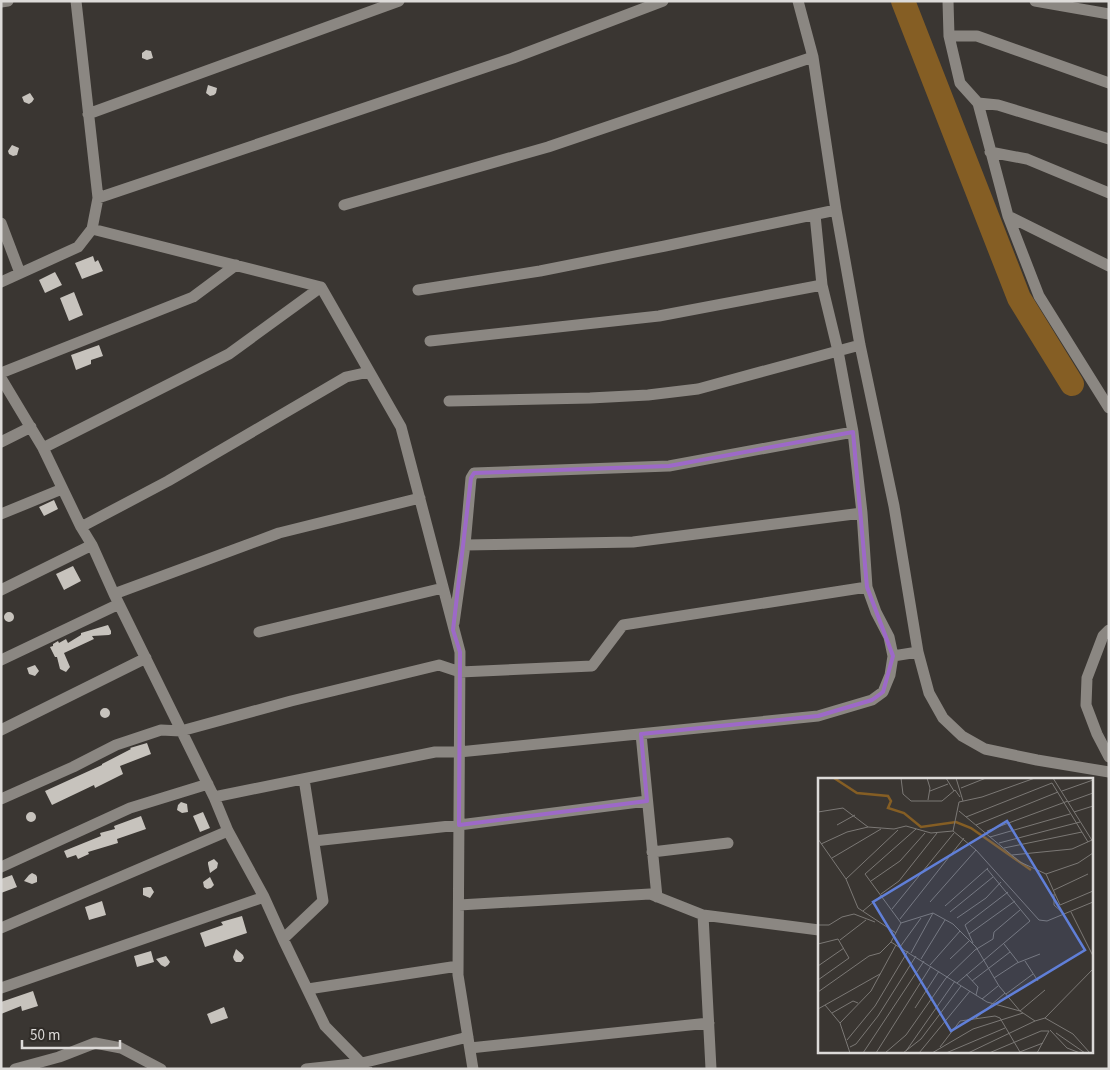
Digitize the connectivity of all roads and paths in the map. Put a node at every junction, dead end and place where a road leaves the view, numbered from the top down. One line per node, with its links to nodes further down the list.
1 (8, 1): 8 (street)
2 (76, 1): 14 (street)
3 (399, 1): 14 (street)
4 (663, 1): 18 (street)
5 (798, 1): 11 (street)
6 (948, 1): 10 (street)
7 (1035, 1): 9 (street)
8 (1, 2)
9 (1109, 14)
10 (949, 36): 12 (street); 13 (street)
11 (813, 57): 19 (street); 20 (street)
12 (1109, 83)
13 (978, 104): 15 (street); 16 (street)
14 (88, 114): 18 (street)
15 (1109, 140)
16 (990, 152): 17 (street); 22 (street)
17 (1109, 193)
18 (98, 198): 24 (street)
19 (344, 205)
20 (836, 210): 21 (street); 33 (street)
21 (815, 215): 29 (street); 31 (street)
22 (1008, 216): 26 (street); 39 (street)
23 (1, 223): 27 (street)
24 (92, 229): 25 (street); 27 (street)
25 (236, 265): 30 (street); 36 (street)
26 (1109, 266)
27 (20, 273): 28 (street)
28 (1, 282)
29 (822, 284): 32 (street); 34 (street)
30 (321, 287): 35 (street); 43 (street)
31 (418, 290)
32 (430, 341)
33 (860, 345): 34 (street); 58 (street)
34 (838, 351): 38 (street); 41 (street)
35 (370, 372): 45 (street); 48 (street)
36 (1, 373)
37 (1, 378): 40 (street)
38 (448, 401)
39 (1109, 408)
40 (31, 427): 42 (street); 43 (street)
41 (853, 432): 46 (street); 50 (street)
42 (1, 442)
43 (43, 448): 44 (street)
44 (62, 489): 47 (street); 48 (street)
45 (420, 498): 52 (street); 54 (street)
46 (862, 513): 50 (street); 51 (street)
47 (1, 514)
48 (81, 527): 49 (street)
49 (92, 545): 53 (street); 54 (street)
50 (465, 545): 55 (street)
51 (867, 587): 59 (street); 62 (street)
52 (443, 588): 55 (street); 57 (street)
53 (1, 590)
54 (117, 599): 60 (street); 61 (street)
55 (453, 630): 62 (street)
56 (1109, 630): 67 (street)
57 (259, 632)
58 (918, 652): 59 (street); 68 (street)
59 (893, 656): 65 (street)
60 (146, 658): 63 (street); 64 (street)
61 (1, 660)
62 (460, 672): 64 (street); 66 (street)
63 (1, 730)
64 (182, 731): 70 (street); 72 (street)
65 (640, 734): 66 (street); 73 (street)
66 (459, 752): 69 (street); 74 (street)
67 (1109, 757)
68 (1109, 772)
69 (304, 779): 71 (street); 76 (street)
70 (208, 784): 71 (street); 79 (street)
71 (214, 797): 75 (street)
72 (1, 798)
73 (647, 801): 74 (street); 78 (street)
74 (459, 825): 76 (street); 82 (street)
75 (228, 831): 80 (street); 84 (street)
76 (314, 841): 86 (street)
77 (728, 843): 78 (street)
78 (652, 852): 81 (street)
79 (1, 867)
80 (264, 897): 86 (street); 88 (street)
81 (657, 897): 82 (street); 83 (street)
82 (458, 904): 87 (street)
83 (704, 915): 85 (street); 90 (street)
84 (1, 928)
85 (818, 930)
86 (283, 939): 89 (street)
87 (458, 966): 89 (street); 91 (street)
88 (1, 988)
89 (308, 989): 92 (street)
90 (709, 1023): 91 (street); 97 (street)
91 (469, 1043): 92 (street); 96 (street)
92 (364, 1066): 95 (street)
93 (15, 1069): 94 (street)
94 (161, 1069)
95 (306, 1069)
96 (473, 1069)
97 (711, 1069)

